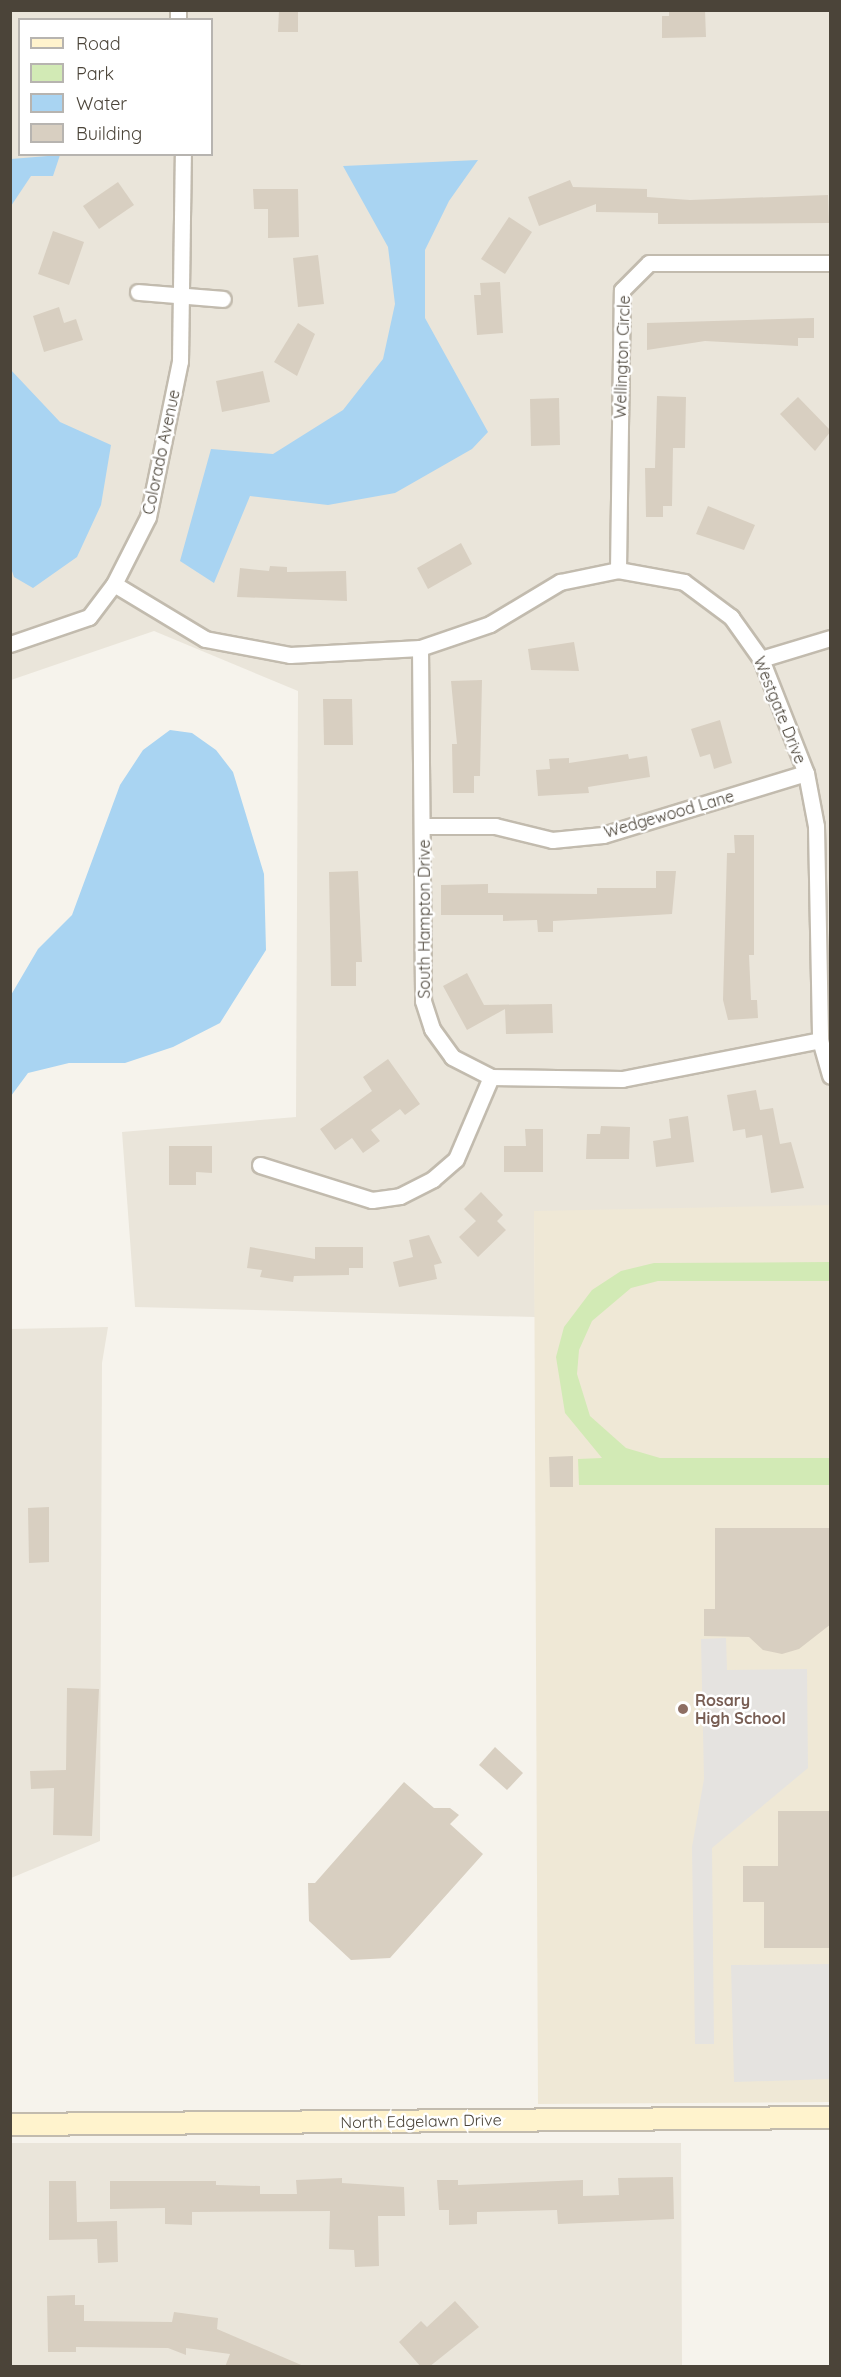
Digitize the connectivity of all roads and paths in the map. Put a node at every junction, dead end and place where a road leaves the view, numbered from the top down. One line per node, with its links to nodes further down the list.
1 (183, 156): 4 (street, Colorado Avenue)
2 (831, 263): 6 (street, Wellington Circle)
3 (138, 292): 4 (street)
4 (184, 296): 5 (street); 7 (street, Colorado Avenue)
5 (223, 299)
6 (618, 570): 10 (street, Westgate Drive); 11 (street, Westgate Drive)
7 (114, 584): 9 (street, Colorado Avenue); 10 (street, Westgate Drive)
8 (831, 638): 11 (street)
9 (10, 644)
10 (420, 648): 13 (street, South Hampton Drive)
11 (762, 659): 12 (street, Westgate Drive)
12 (806, 773): 13 (street, Wedgewood Lane); 14 (street, Westgate Drive)
13 (423, 826): 17 (street, South Hampton Drive)
14 (823, 939): 15 (street, Westgate Drive)
15 (820, 1040): 16 (street, Westgate Drive); 17 (street, South Hampton Drive)
16 (831, 1076)
17 (491, 1077): 18 (street)
18 (260, 1165)
19 (831, 2117): 20 (street, North Edgelawn Drive)
20 (10, 2124)

